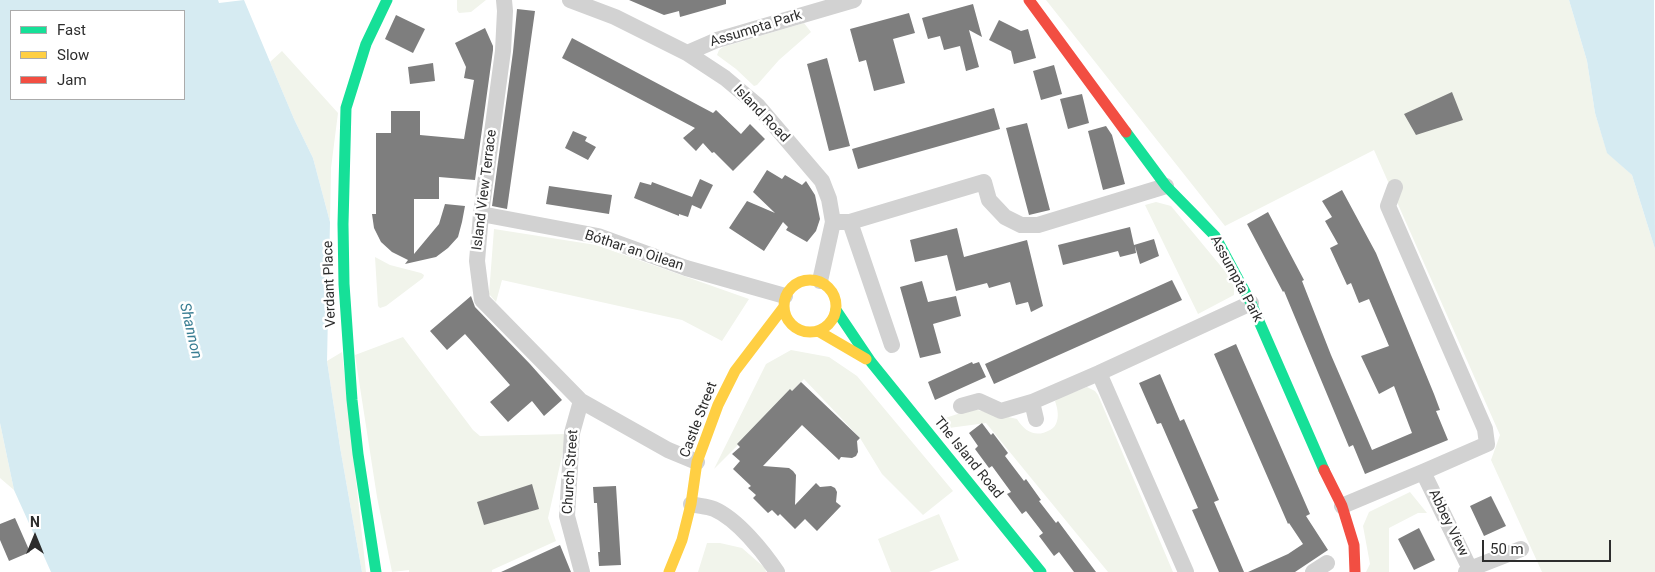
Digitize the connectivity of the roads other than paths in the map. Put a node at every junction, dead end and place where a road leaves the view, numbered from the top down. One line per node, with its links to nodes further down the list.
1 (387, 0): 33 (street, Verdant Place)
2 (504, 0): 9 (street, Island View Terrace)
3 (570, 0): 6 (street, Island Road)
4 (854, 0): 6 (street, Assumpta Park)
5 (1029, 0): 7 (street, Assumpta Park)
6 (687, 53): 10 (street, Island Road)
7 (1166, 186): 11 (street); 14 (street, Assumpta Park)
8 (1394, 187): 27 (street)
9 (480, 214): 13 (street, Bóthar an Oilean); 22 (street, Island View Terrace)
10 (833, 222): 11 (street); 12 (street, Island Road)
11 (850, 222): 19 (street)
12 (820, 281): 13 (street); 15 (street)
13 (784, 302): 16 (street); 18 (street, Castle Street)
14 (1251, 303): 21 (street); 29 (street, Assumpta Park)
15 (836, 310): 17 (street); 20 (street, The Island Road)
16 (798, 330): 17 (street); 18 (street)
17 (818, 331): 20 (street)
18 (755, 343): 26 (street, Castle Street)
19 (892, 345)
20 (871, 362): 37 (street, The Island Road)
21 (1099, 374): 23 (street); 38 (street)
22 (581, 401): 26 (street, Island View Terrace); 34 (street, Church Street)
23 (1032, 402): 24 (street); 25 (street)
24 (960, 406)
25 (1036, 419)
26 (697, 462): 28 (street, Castle Street)
27 (1424, 472): 29 (street); 32 (street, Abbey View)
28 (691, 504): 35 (street, Castle Street); 36 (street)
29 (1342, 506): 40 (street, Assumpta Park)
30 (1521, 549): 32 (street)
31 (1328, 563): 39 (street)
32 (1468, 571)
33 (376, 572)
34 (582, 572)
35 (669, 572)
36 (777, 572)
37 (1041, 572)
38 (1186, 572)
39 (1313, 572)
40 (1355, 572)

